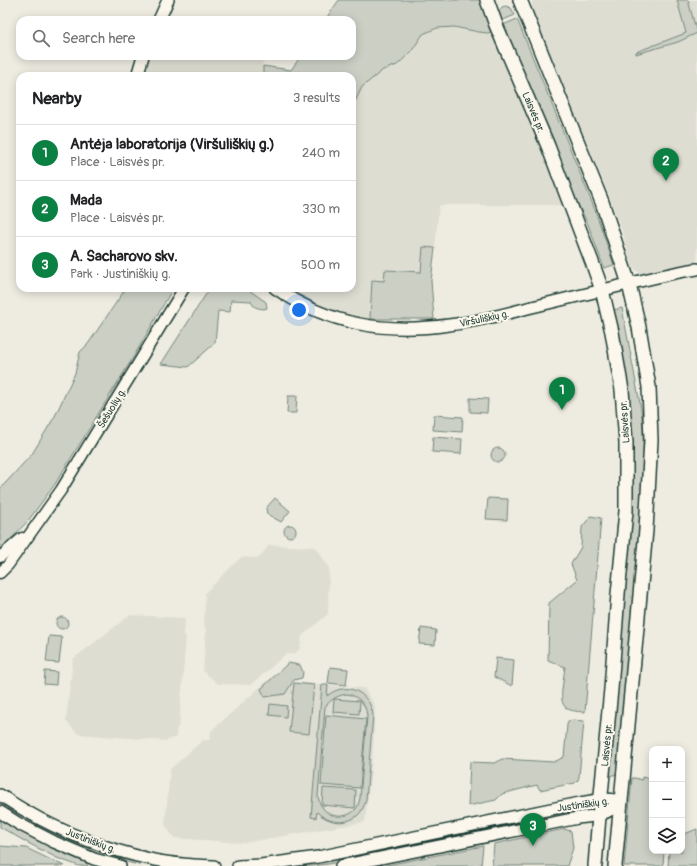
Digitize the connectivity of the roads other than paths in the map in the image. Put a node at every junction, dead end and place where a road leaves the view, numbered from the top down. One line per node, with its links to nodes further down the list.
1 (168, 0): 4 (main road)
2 (488, 0): 9 (main road, Laisvės pr.)
3 (520, 0): 8 (main road, Laisvės pr.)
4 (161, 16)
5 (142, 60): 6 (main road)
6 (138, 72)
7 (697, 269): 8 (main road, Viršuliškių g.)
8 (629, 284): 9 (main road, Viršuliškių g.); 17 (main road, Laisvės pr.)
9 (602, 290): 11 (main road, Viršuliškių g.); 16 (main road, Laisvės pr.)
10 (182, 292): 12 (street, Šešuolių g.)
11 (282, 292)
12 (35, 526): 13 (street, Šešuolių g.); 14 (street, Šešuolių g.)
13 (0, 557)
14 (0, 573)
15 (0, 795): 21 (main road, Justiniškių g.)
16 (600, 800): 17 (main road, Justiniškių g.); 19 (main road, Laisvės pr.); 22 (main road, Justiniškių g.)
17 (621, 802): 19 (main road, Justiniškių g.); 25 (main road, Laisvės pr.)
18 (0, 812): 20 (main road, Justiniškių g.)
19 (599, 816): 23 (main road, Justiniškių g.); 24 (main road, Laisvės pr.)
20 (120, 866)
21 (214, 866)
22 (238, 866)
23 (341, 866)
24 (595, 866)
25 (615, 866)

